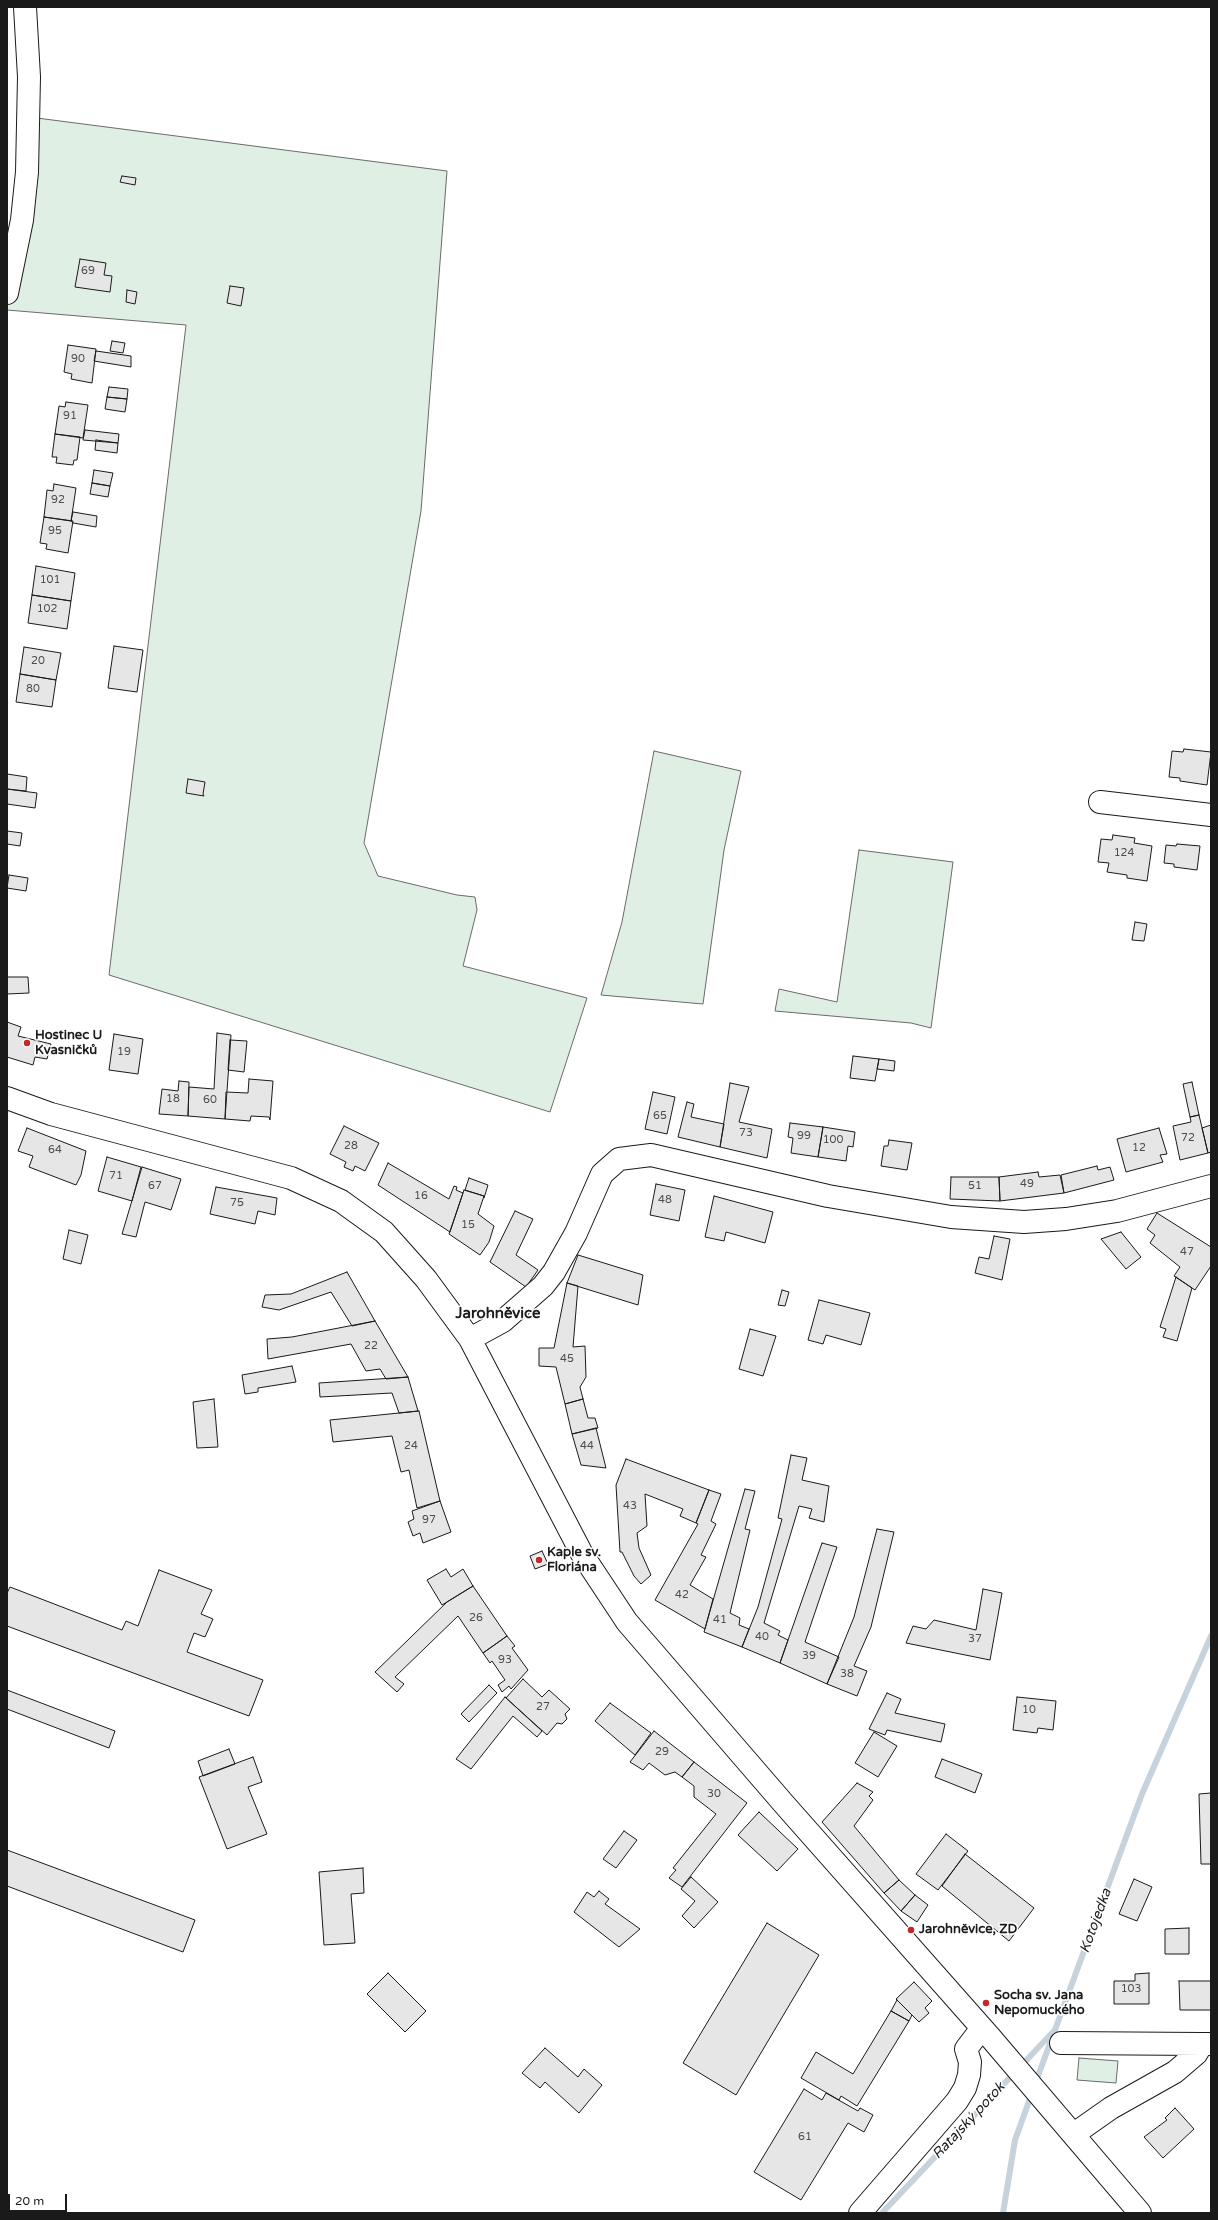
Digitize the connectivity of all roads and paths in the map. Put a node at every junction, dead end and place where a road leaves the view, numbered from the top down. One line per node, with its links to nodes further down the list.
1 (25, 7): 2 (street)
2 (7, 293)
3 (1100, 802): 4 (street)
4 (1211, 815)
5 (7, 1098): 7 (street)
6 (1211, 1186): 7 (street)
7 (470, 1339): 8 (street)
8 (986, 2032): 11 (street); 12 (street)
9 (1061, 2043): 10 (street)
10 (1207, 2044): 11 (street)
11 (1074, 2134): 13 (street)
12 (860, 2213)
13 (1140, 2213)

